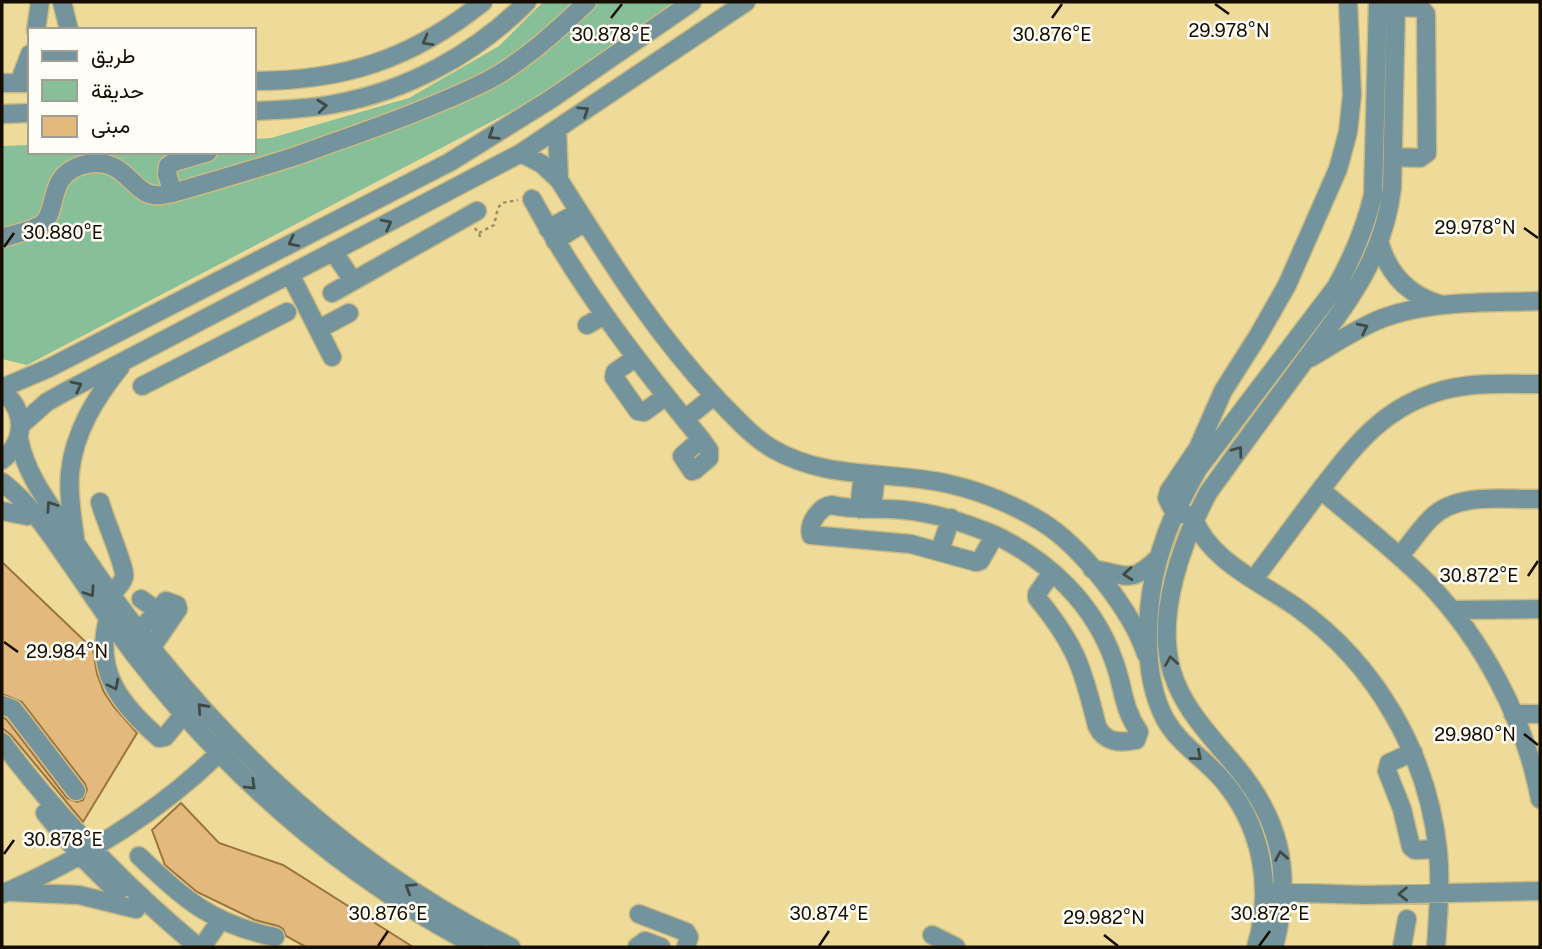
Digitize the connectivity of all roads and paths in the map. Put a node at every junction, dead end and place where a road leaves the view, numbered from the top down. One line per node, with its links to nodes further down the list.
1 (40, 2): 11 (street)
2 (62, 2): 12 (street)
3 (482, 2): 14 (street, one-way to 14)
4 (527, 2): 16 (street, one-way to 4)
5 (587, 2): 23 (street)
6 (692, 2): 53 (street, one-way to 53)
7 (746, 2): 19 (street, one-way to 7)
8 (1348, 2): 67 (street)
9 (1378, 2): 67 (street)
10 (1396, 5): 22 (street); 22 (street)
11 (36, 28)
12 (68, 28)
13 (28, 58): 15 (street)
14 (256, 81)
15 (17, 83)
16 (256, 111)
17 (28, 113): 18 (street)
18 (2, 114)
19 (556, 129): 20 (street); 24 (street)
20 (521, 153): 24 (street); 34 (street, one-way to 20)
21 (201, 154): 25 (street)
22 (1393, 157): 33 (street)
23 (256, 160): 25 (street)
24 (559, 180): 29 (street)
25 (173, 193): 32 (street)
26 (532, 199): 31 (street)
27 (502, 203): 30 (path)
28 (477, 211): 36 (street)
29 (582, 217): 31 (street); 54 (street)
30 (479, 233)
31 (552, 235): 43 (street)
32 (2, 238)
33 (1380, 244): 39 (street); 50 (street)
34 (338, 248): 35 (street); 36 (street)
35 (290, 274): 42 (street); 45 (street)
36 (358, 279): 37 (street)
37 (332, 293)
38 (1540, 301): 39 (street)
39 (1441, 305): 50 (street, one-way to 39)
40 (287, 312): 46 (street)
41 (349, 313): 45 (street)
42 (214, 315): 46 (street); 49 (street)
43 (603, 316): 44 (street); 48 (street)
44 (587, 325)
45 (319, 329): 47 (street)
46 (230, 342): 52 (street)
47 (332, 357)
48 (635, 358): 55 (street); 55 (street)
49 (125, 361): 57 (street, one-way to 49); 72 (street)
50 (1304, 361): 69 (street, one-way to 50)
51 (1540, 384): 62 (street)
52 (142, 386)
53 (2, 389): 57 (street)
54 (711, 392): 56 (street); 60 (street)
55 (666, 396): 56 (street)
56 (682, 416): 58 (street)
57 (20, 432): 59 (street); 72 (street, one-way to 57)
58 (701, 439)
59 (2, 460)
60 (869, 475): 65 (street); 78 (street)
61 (2, 482): 68 (street)
62 (1321, 490): 76 (street); 80 (street)
63 (1540, 499): 76 (street)
64 (100, 502): 81 (street)
65 (865, 509): 70 (street); 74 (street)
66 (2, 511): 68 (street)
67 (1177, 511): 69 (street); 77 (street)
68 (36, 514): 87 (street, one-way to 87)
69 (1194, 518): 73 (street); 75 (street)
70 (951, 519): 71 (street); 74 (street)
71 (995, 535): 74 (street); 79 (street)
72 (75, 541): 81 (street)
73 (1183, 548): 75 (street); 108 (street, one-way to 73)
74 (940, 550)
75 (1219, 554): 80 (street)
76 (1400, 556): 84 (street)
77 (1159, 557): 78 (street, one-way to 78); 91 (street)
78 (1093, 569): 86 (street)
79 (1052, 572): 89 (street); 89 (street)
80 (1254, 579): 98 (street)
81 (106, 589): 88 (street)
82 (141, 599): 85 (street)
83 (1540, 609): 84 (street)
84 (1452, 610): 94 (street)
85 (158, 611): 88 (street); 90 (street)
86 (1129, 617): 89 (street); 91 (street)
87 (108, 620): 93 (street); 93 (street, one-way to 93)
88 (136, 628): 90 (street)
89 (1103, 636)
90 (152, 647): 97 (street, one-way to 90)
91 (1150, 664): 108 (street, one-way to 108)
92 (2, 705): 100 (street)
93 (184, 714): 97 (street)
94 (1513, 714): 95 (street); 101 (street)
95 (1540, 714)
96 (2, 742): 103 (street)
97 (225, 747): 103 (street); 119 (street, one-way to 119); 120 (street, one-way to 97)
98 (1413, 752): 102 (street); 102 (street)
99 (2, 758): 103 (street)
100 (76, 791)
101 (1540, 799)
102 (1437, 849): 110 (street)
103 (86, 852): 105 (street); 111 (street); 118 (street)
104 (139, 856): 114 (street)
105 (60, 866): 107 (street); 109 (street)
106 (1540, 891): 110 (street)
107 (60, 892): 109 (street); 111 (street)
108 (1274, 892): 110 (street, one-way to 108); 125 (street); 126 (street)
109 (5, 893)
110 (1439, 893): 128 (street)
111 (136, 909): 117 (street)
112 (639, 914): 123 (street)
113 (1407, 919): 127 (street)
114 (220, 921): 116 (street); 118 (street)
115 (932, 935): 124 (street)
116 (275, 937)
117 (180, 947)
118 (200, 947)
119 (478, 947)
120 (512, 947)
121 (637, 947): 122 (street)
122 (661, 947)
123 (686, 947)
124 (956, 947)
125 (1256, 947)
126 (1274, 947)
127 (1402, 947)
128 (1436, 947)

